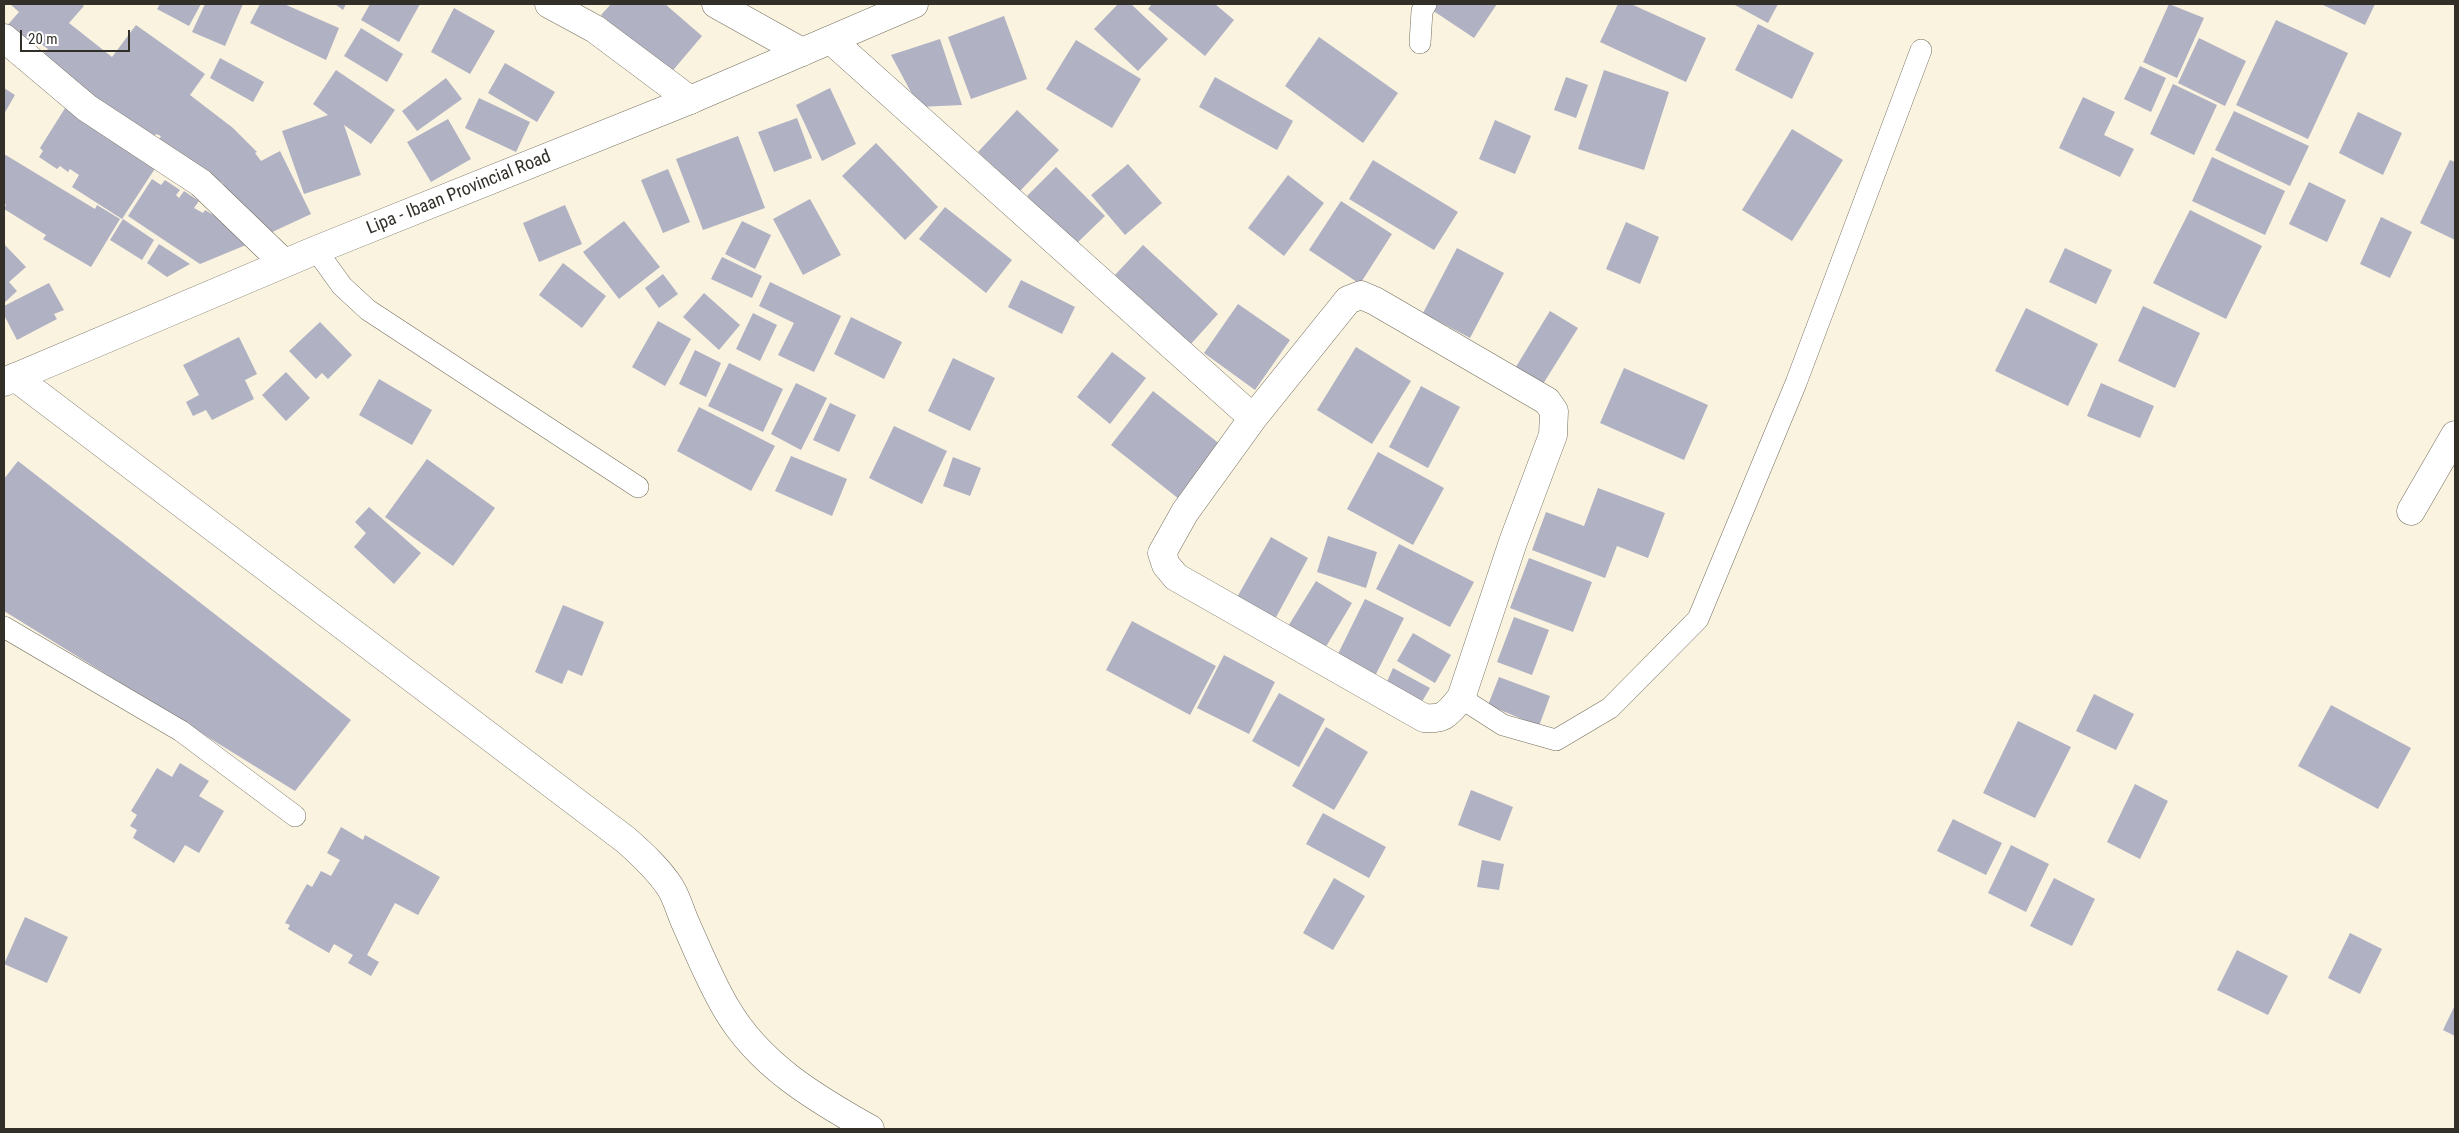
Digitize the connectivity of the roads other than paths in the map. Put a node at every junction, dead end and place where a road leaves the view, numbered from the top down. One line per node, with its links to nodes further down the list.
1 (549, 4): 10 (street)
2 (716, 4): 9 (street)
3 (914, 4): 6 (street, Lipa - Ibaan Provincial Road)
4 (1426, 4): 7 (lane)
5 (4, 38): 12 (street)
6 (831, 40): 9 (street, Lipa - Ibaan Provincial Road); 14 (street)
7 (1420, 43)
8 (1921, 50): 19 (lane)
9 (802, 52): 10 (street, Lipa - Ibaan Provincial Road)
10 (690, 100): 11 (street, Lipa - Ibaan Provincial Road)
11 (316, 250): 12 (street, Lipa - Ibaan Provincial Road); 16 (lane)
12 (284, 263): 13 (street, Lipa - Ibaan Provincial Road)
13 (10, 379): 21 (street)
14 (1253, 418): 19 (street); 19 (street)
15 (2455, 435): 17 (street)
16 (638, 487)
17 (2411, 511)
18 (4, 627): 20 (lane)
19 (1461, 698)
20 (295, 816)
21 (870, 1129)

